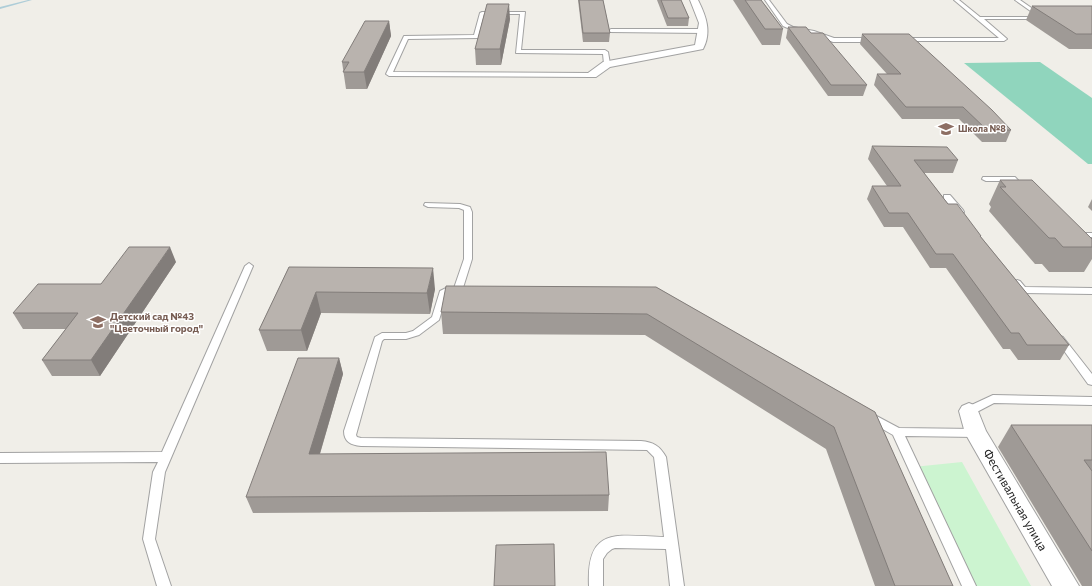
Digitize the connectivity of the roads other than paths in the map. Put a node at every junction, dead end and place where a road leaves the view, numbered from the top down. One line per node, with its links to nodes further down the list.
1 (694, 0): 7 (street)
2 (767, 0): 8 (lane)
3 (956, 0): 5 (lane)
4 (1017, 0): 5 (lane)
5 (979, 18): 9 (lane)
6 (611, 31): 7 (lane)
7 (704, 31): 10 (street)
8 (879, 40)
9 (895, 40)
10 (607, 64): 11 (street); 11 (lane)
11 (592, 75)
12 (986, 179): 13 (lane)
13 (1029, 196)
14 (948, 197): 16 (lane)
15 (428, 205): 33 (lane)
16 (966, 220)
17 (1092, 235): 18 (lane)
18 (1073, 241)
19 (249, 266): 31 (lane)
20 (1014, 279): 21 (lane)
21 (1023, 290): 22 (lane); 23 (lane)
22 (1092, 291)
23 (1033, 303)
24 (1056, 333): 25 (lane)
25 (1092, 381)
26 (1092, 401): 27 (lane)
27 (970, 411): 30 (street, Фестивальная улица)
28 (862, 412): 29 (lane)
29 (897, 432): 30 (lane); 37 (lane)
30 (976, 433): 38 (street, Фестивальная улица)
31 (166, 457): 32 (lane); 34 (lane)
32 (0, 458)
33 (672, 543): 35 (lane); 36 (lane)
34 (164, 586)
35 (596, 586)
36 (677, 586)
37 (969, 586)
38 (1066, 586)

